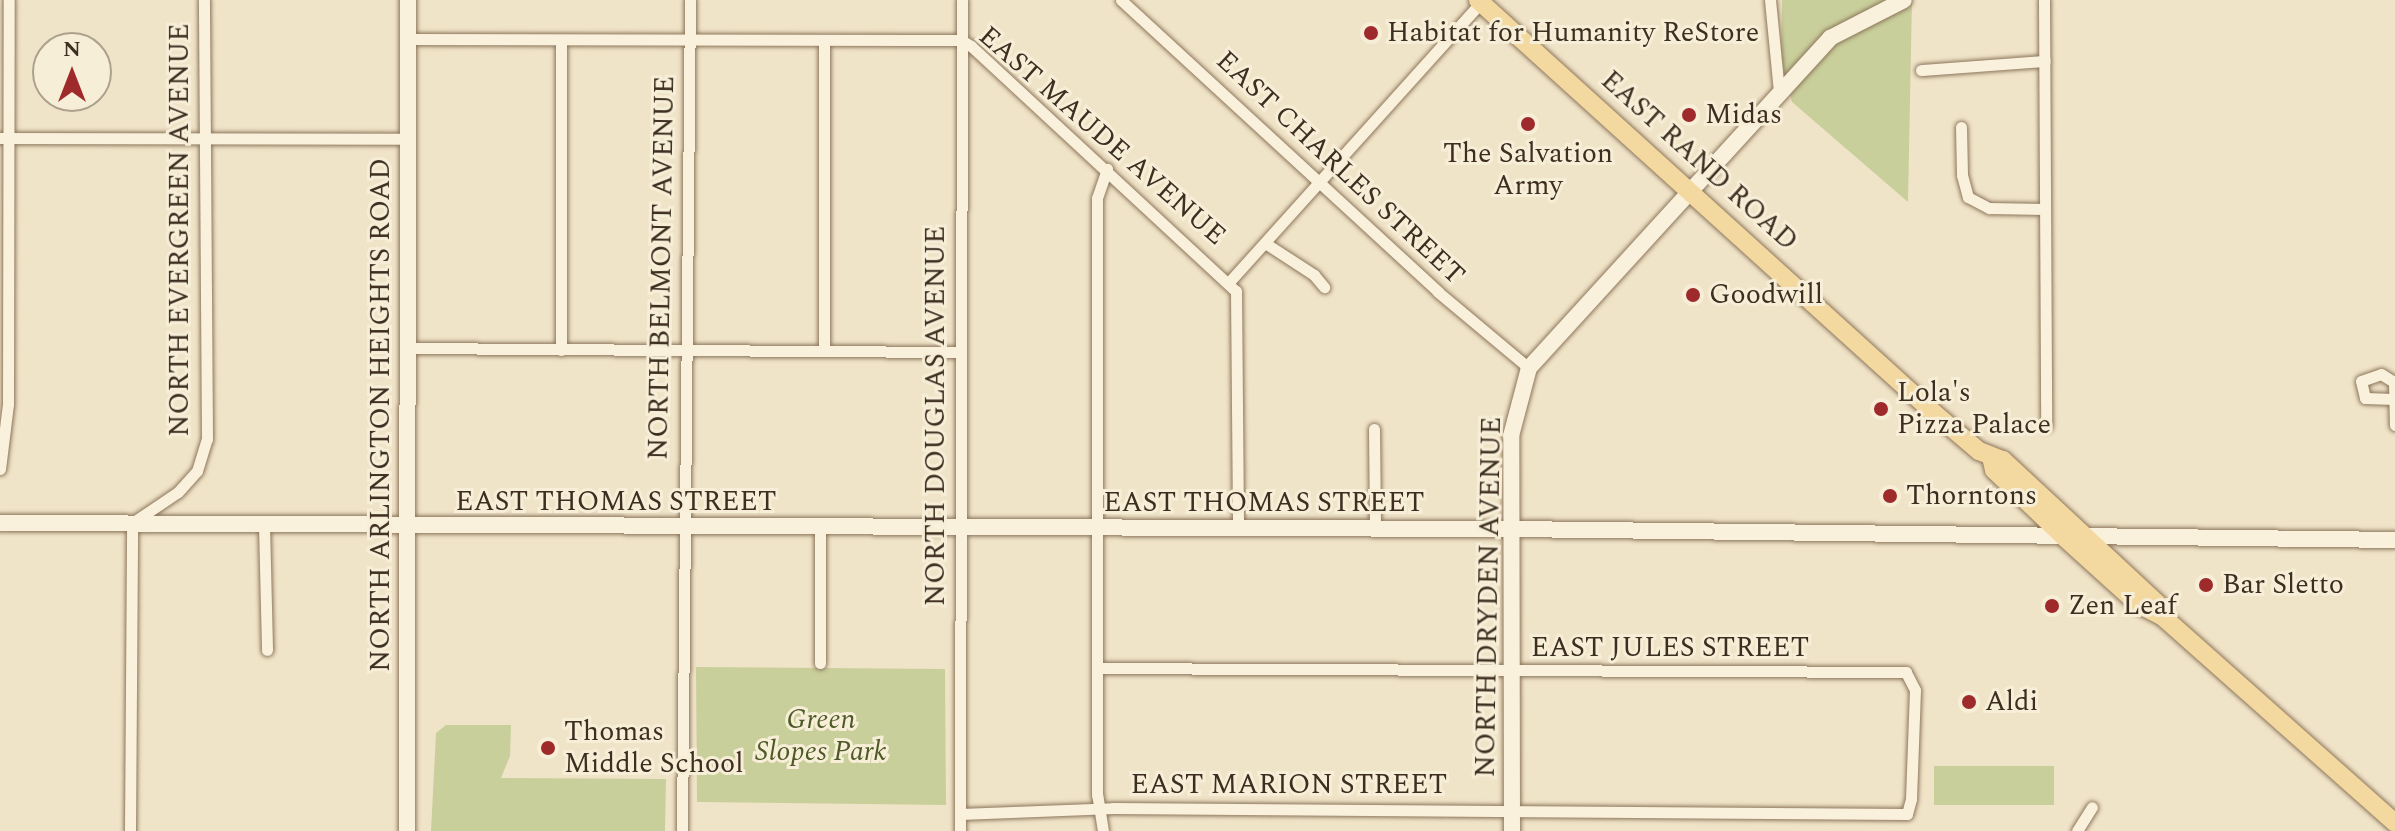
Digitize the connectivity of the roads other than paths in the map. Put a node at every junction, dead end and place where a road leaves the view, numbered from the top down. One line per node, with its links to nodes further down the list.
1 (9, 0): 20 (street)
2 (204, 0): 22 (street, NORTH EVERGREEN AVENUE)
3 (408, 0): 11 (street, NORTH ARLINGTON HEIGHTS ROAD)
4 (690, 0): 13 (street, NORTH BELMONT AVENUE)
5 (962, 0): 12 (street, NORTH DOUGLAS AVENUE)
6 (1121, 0): 24 (street, EAST CHARLES STREET)
7 (1770, 0): 18 (street)
8 (1904, 0): 18 (street, NORTH DRYDEN AVENUE)
9 (2044, 0): 16 (street)
10 (1481, 1): 24 (street); 25 (main road, EAST RAND ROAD)
11 (408, 39): 14 (street, EAST MAUDE AVENUE); 21 (street, NORTH ARLINGTON HEIGHTS ROAD)
12 (961, 40): 15 (street, EAST MAUDE AVENUE); 23 (street, EAST MAUDE AVENUE); 34 (street, NORTH DOUGLAS AVENUE)
13 (689, 41): 14 (street, EAST MAUDE AVENUE); 15 (street, EAST MAUDE AVENUE); 32 (street, NORTH BELMONT AVENUE)
14 (561, 42): 31 (street)
15 (824, 43): 33 (street)
16 (2045, 61): 17 (street); 26 (street)
17 (1921, 70)
18 (1779, 92): 25 (street, NORTH DRYDEN AVENUE)
19 (1961, 127): 26 (street)
20 (5, 138): 22 (street); 41 (street)
21 (408, 139): 22 (street); 30 (street, NORTH ARLINGTON HEIGHTS ROAD)
22 (204, 141): 43 (street, NORTH EVERGREEN AVENUE)
23 (1107, 169): 28 (street, EAST MAUDE AVENUE); 49 (street)
24 (1321, 182): 27 (street); 35 (street, EAST CHARLES STREET)
25 (1691, 191): 35 (street, NORTH DRYDEN AVENUE); 40 (main road, EAST RAND ROAD)
26 (2045, 209): 38 (street)
27 (1265, 243): 28 (street); 29 (street)
28 (1230, 281): 50 (street)
29 (1324, 287)
30 (408, 348): 31 (street); 45 (street, NORTH ARLINGTON HEIGHTS ROAD)
31 (561, 350): 32 (street)
32 (690, 350): 33 (street); 46 (street, NORTH BELMONT AVENUE)
33 (824, 350): 34 (street)
34 (959, 352): 48 (street, NORTH DOUGLAS AVENUE)
35 (1529, 368): 52 (street, NORTH DRYDEN AVENUE)
36 (2394, 399): 37 (street)
37 (2395, 425)
38 (2046, 426)
39 (1374, 429): 51 (street)
40 (1991, 457): 53 (main road, EAST RAND ROAD); 54 (main road, EAST RAND ROAD)
41 (0, 469)
42 (0, 523): 43 (street, EAST THOMAS STREET)
43 (132, 523): 44 (street, EAST THOMAS STREET); 67 (street)
44 (264, 525): 45 (street, EAST THOMAS STREET); 57 (street)
45 (406, 528): 46 (street, EAST THOMAS STREET); 68 (street, NORTH ARLINGTON HEIGHTS ROAD)
46 (682, 528): 47 (street, EAST THOMAS STREET); 69 (street, NORTH BELMONT AVENUE)
47 (820, 528): 48 (street, EAST THOMAS STREET); 58 (street)
48 (961, 528): 49 (street, EAST THOMAS STREET); 64 (street, NORTH DOUGLAS AVENUE)
49 (1098, 528): 50 (street, EAST THOMAS STREET); 59 (street)
50 (1238, 529): 51 (street, EAST THOMAS STREET)
51 (1375, 529): 52 (street, EAST THOMAS STREET)
52 (1511, 529): 53 (street, EAST THOMAS STREET); 60 (street, NORTH DRYDEN AVENUE)
53 (2064, 537): 54 (street, EAST THOMAS STREET); 56 (main road, EAST RAND ROAD)
54 (2086, 537): 55 (street, EAST THOMAS STREET); 56 (main road, EAST RAND ROAD)
55 (2395, 540)
56 (2162, 616): 66 (main road, EAST RAND ROAD)
57 (267, 650)
58 (820, 663)
59 (1098, 668): 60 (street, EAST JULES STREET); 63 (street)
60 (1512, 672): 62 (street, NORTH DRYDEN AVENUE); 65 (street, EAST JULES STREET)
61 (2092, 807): 73 (street)
62 (1512, 809): 63 (street, EAST MARION STREET); 65 (street, EAST MARION STREET); 72 (street, NORTH DRYDEN AVENUE)
63 (1098, 813): 64 (street, EAST MARION STREET); 71 (street)
64 (960, 814): 70 (street, NORTH DOUGLAS AVENUE)
65 (1907, 814)
66 (2395, 823)
67 (130, 831)
68 (407, 831)
69 (682, 831)
70 (960, 831)
71 (1103, 831)
72 (1512, 831)
73 (2077, 831)

